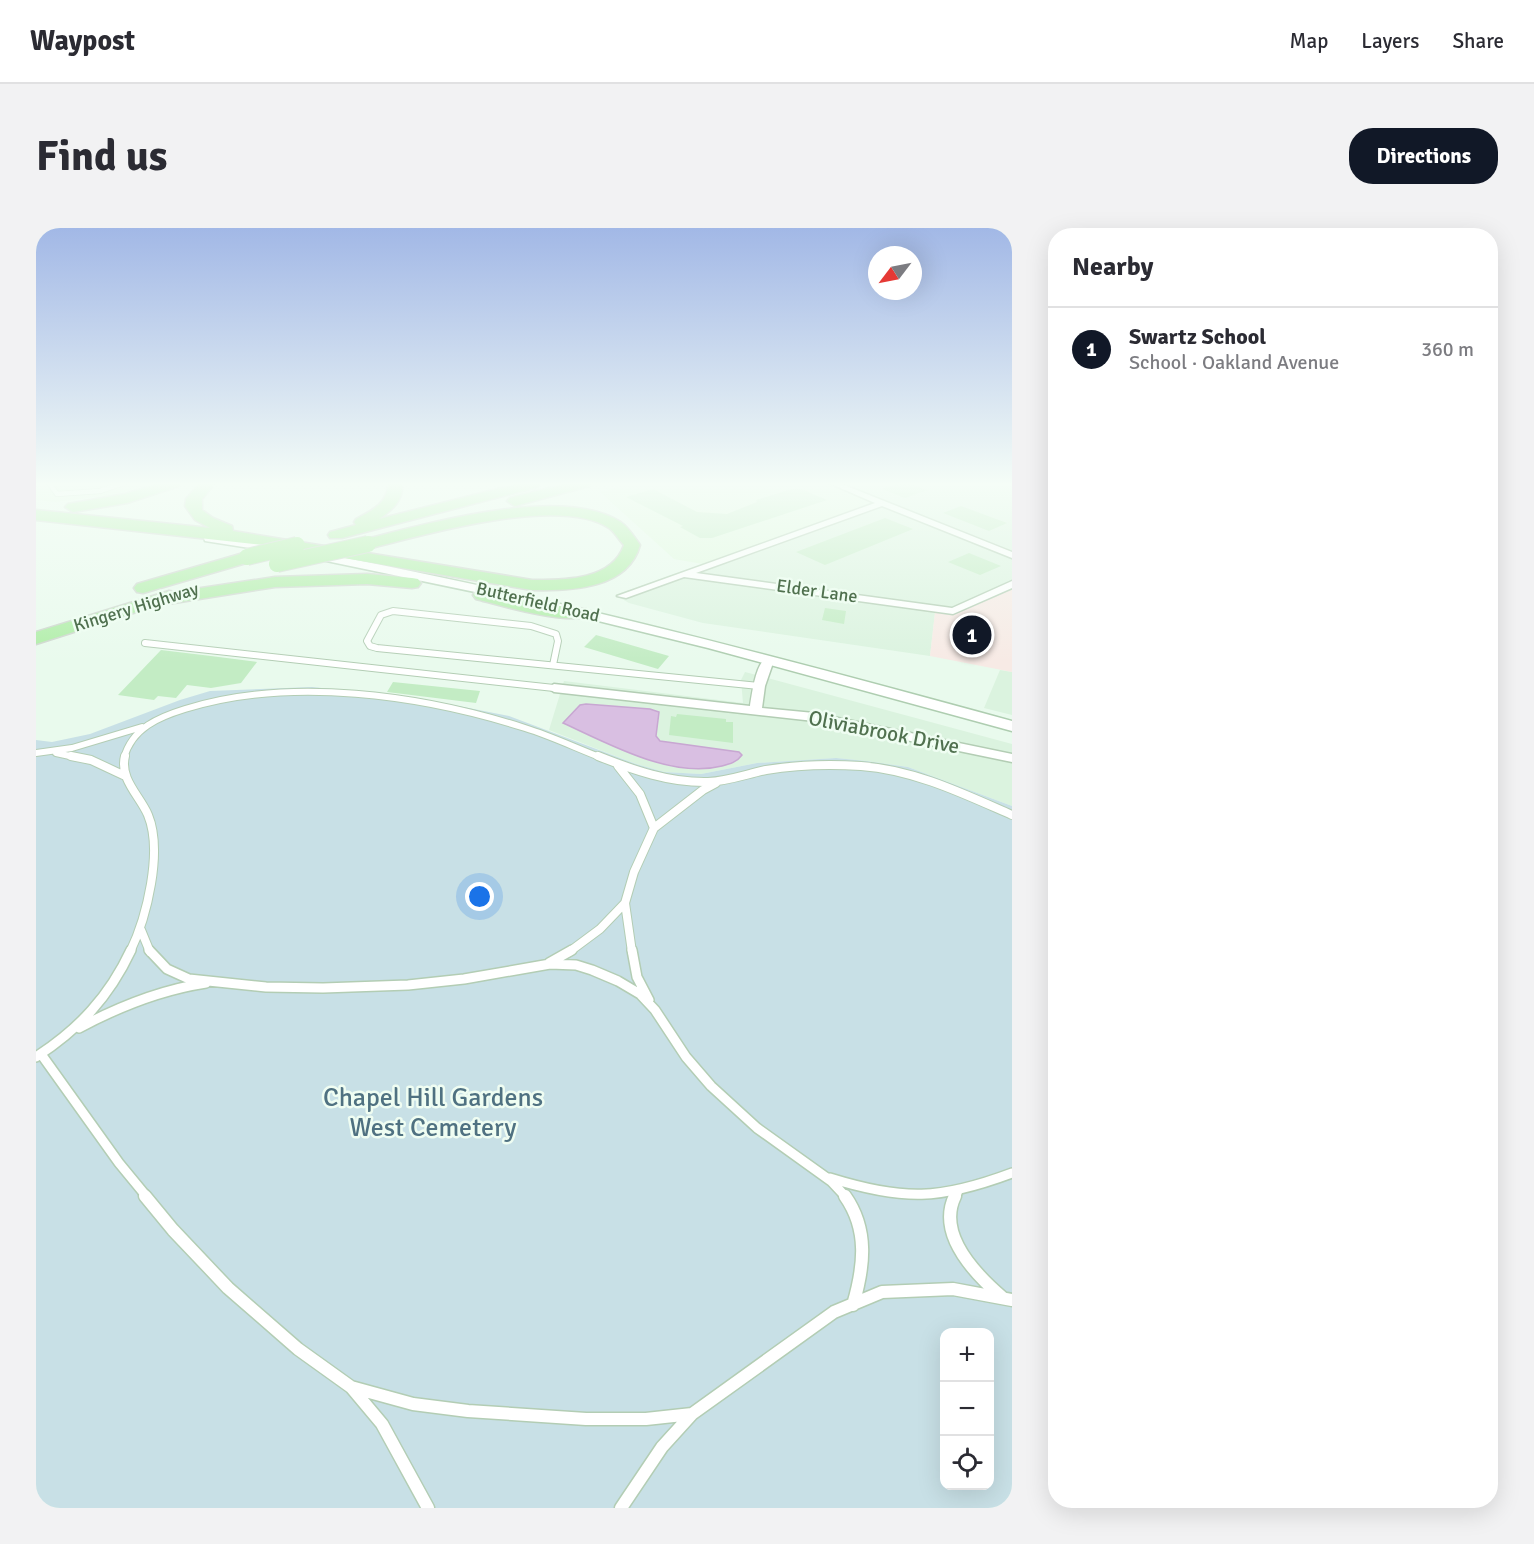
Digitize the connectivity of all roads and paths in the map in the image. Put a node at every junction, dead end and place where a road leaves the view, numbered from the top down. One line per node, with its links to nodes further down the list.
1 (238, 543): 14 (main road, Butterfield Road)
2 (277, 543): 9 (highway, Butterfield Road)
3 (305, 543): 16 (highway, Kingery Highway, bridge)
4 (364, 543): 13 (highway, Kingery Highway, bridge)
5 (631, 543): 9 (highway)
6 (771, 543): 10 (street)
7 (981, 543): 8 (street)
8 (1012, 555)
9 (411, 567): 15 (main road, Butterfield Road)
10 (684, 574): 11 (street, Elder Lane); 12 (street)
11 (1012, 584)
12 (622, 596)
13 (154, 601): 14 (highway); 17 (highway, Kingery Highway)
14 (579, 613): 15 (main road, Butterfield Road)
15 (612, 619): 19 (main road, Butterfield Road)
16 (36, 621)
17 (36, 638)
18 (145, 643): 22 (lane)
19 (768, 660): 21 (street); 25 (main road, Butterfield Road)
20 (553, 665): 20 (lane); 21 (lane)
21 (759, 686): 23 (street)
22 (554, 688): 23 (street, Oliviabrook Drive)
23 (756, 710): 28 (street, Oliviabrook Drive)
24 (146, 725): 26 (lane); 29 (lane); 30 (lane)
25 (1012, 726)
26 (49, 752): 27 (lane); 30 (lane)
27 (36, 753)
28 (1012, 758)
29 (614, 763): 31 (lane); 33 (lane)
30 (123, 775): 35 (lane)
31 (719, 781): 32 (lane); 33 (lane)
32 (1012, 815)
33 (654, 828): 34 (lane)
34 (625, 903): 36 (lane); 38 (lane)
35 (140, 928): 37 (lane); 39 (lane)
36 (545, 964): 37 (lane); 38 (lane)
37 (210, 982): 39 (lane)
38 (651, 1004): 42 (lane)
39 (67, 1035): 40 (lane)
40 (38, 1055): 46 (lane)
41 (1012, 1173): 43 (lane)
42 (829, 1177): 43 (lane); 45 (lane)
43 (958, 1191): 44 (lane)
44 (1008, 1299): 45 (lane)
45 (853, 1305): 47 (lane)
46 (351, 1387): 47 (lane); 48 (lane)
47 (692, 1414): 49 (lane)
48 (428, 1508)
49 (621, 1508)

